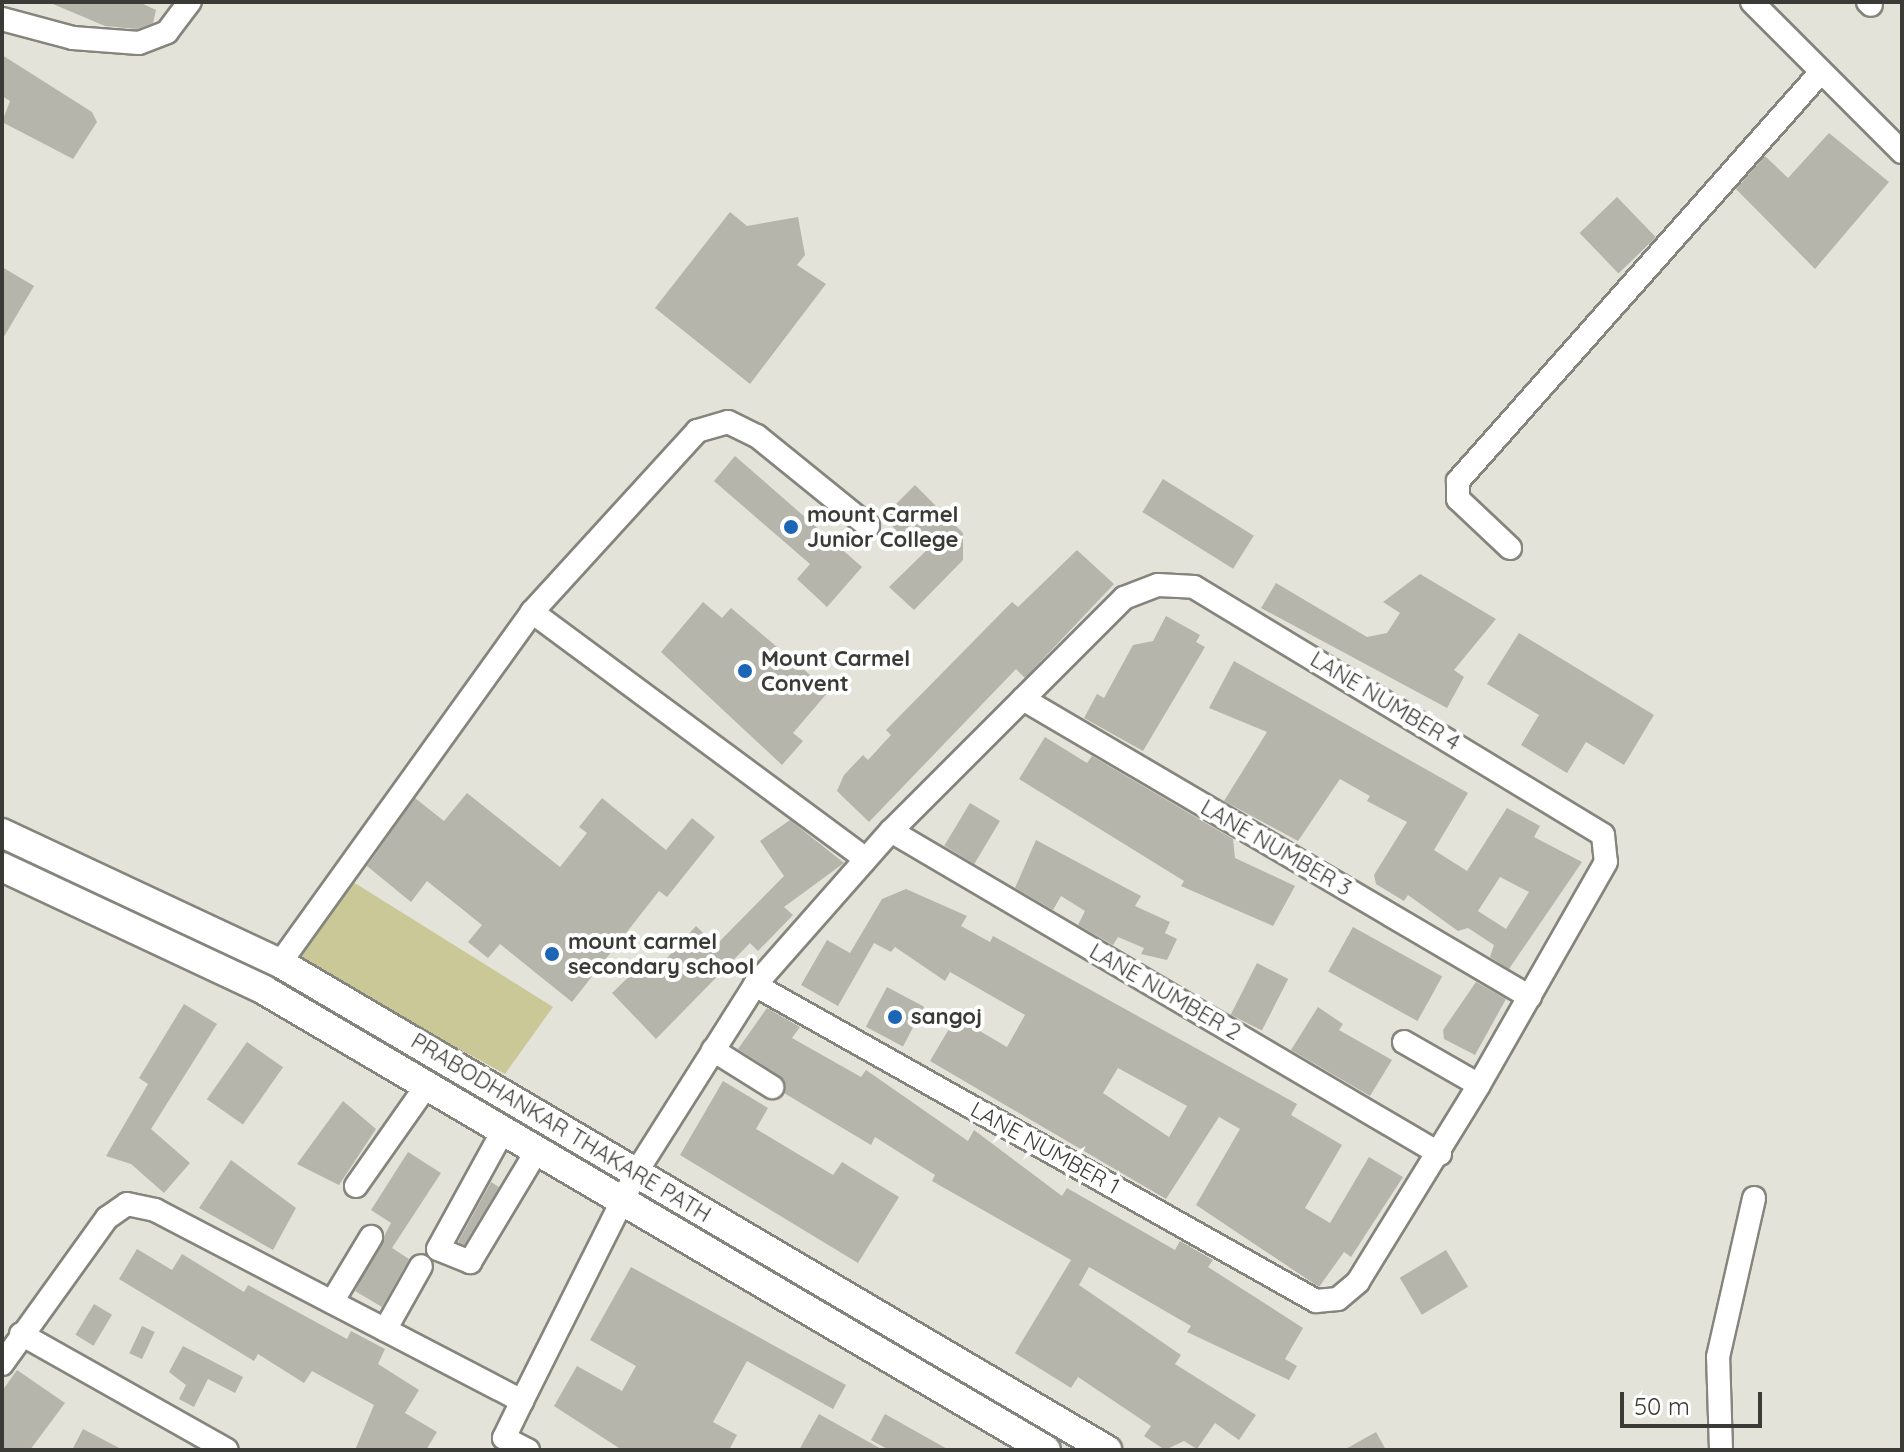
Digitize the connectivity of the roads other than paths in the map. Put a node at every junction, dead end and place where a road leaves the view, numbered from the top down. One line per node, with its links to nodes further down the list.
1 (190, 2): 3 (street)
2 (1752, 2): 4 (street)
3 (2, 19)
4 (1821, 72): 5 (street); 7 (street)
5 (1902, 152)
6 (868, 526): 8 (street)
7 (1510, 548)
8 (532, 612): 12 (street); 14 (street)
9 (1023, 699): 10 (street); 16 (street, LANE NUMBER 3); 16 (street, LANE NUMBER 4)
10 (891, 831): 12 (street); 24 (street, LANE NUMBER 2)
11 (2, 833): 14 (main road, PRABODHANKAR THAKARE PATH)
12 (866, 859): 15 (street)
13 (2, 867): 19 (main road, PRABODHANKAR THAKARE PATH)
14 (280, 963): 25 (main road, PRABODHANKAR THAKARE PATH)
15 (755, 985): 18 (street); 24 (street, LANE NUMBER 1)
16 (1530, 997): 20 (street)
17 (1404, 1042): 20 (street)
18 (713, 1050): 21 (street); 25 (street)
19 (427, 1085): 22 (main road, PRABODHANKAR THAKARE PATH); 27 (street)
20 (1479, 1085): 24 (street)
21 (772, 1087)
22 (504, 1129): 23 (main road, PRABODHANKAR THAKARE PATH); 26 (street)
23 (538, 1149): 28 (street); 29 (main road, PRABODHANKAR THAKARE PATH)
24 (1440, 1154)
25 (637, 1171): 29 (street); 42 (main road, PRABODHANKAR THAKARE PATH)
26 (479, 1173): 28 (street); 28 (street)
27 (356, 1186)
28 (512, 1192)
29 (623, 1198): 37 (street); 41 (main road, PRABODHANKAR THAKARE PATH)
30 (1754, 1198): 43 (street)
31 (371, 1237): 33 (street)
32 (421, 1266): 34 (street)
33 (335, 1296): 34 (street); 35 (street)
34 (388, 1324): 37 (street)
35 (21, 1334): 36 (street); 39 (street)
36 (2, 1364)
37 (522, 1401): 38 (street)
38 (500, 1444): 40 (street)
39 (227, 1450)
40 (528, 1450)
41 (1046, 1450)
42 (1107, 1450)
43 (1721, 1450)

